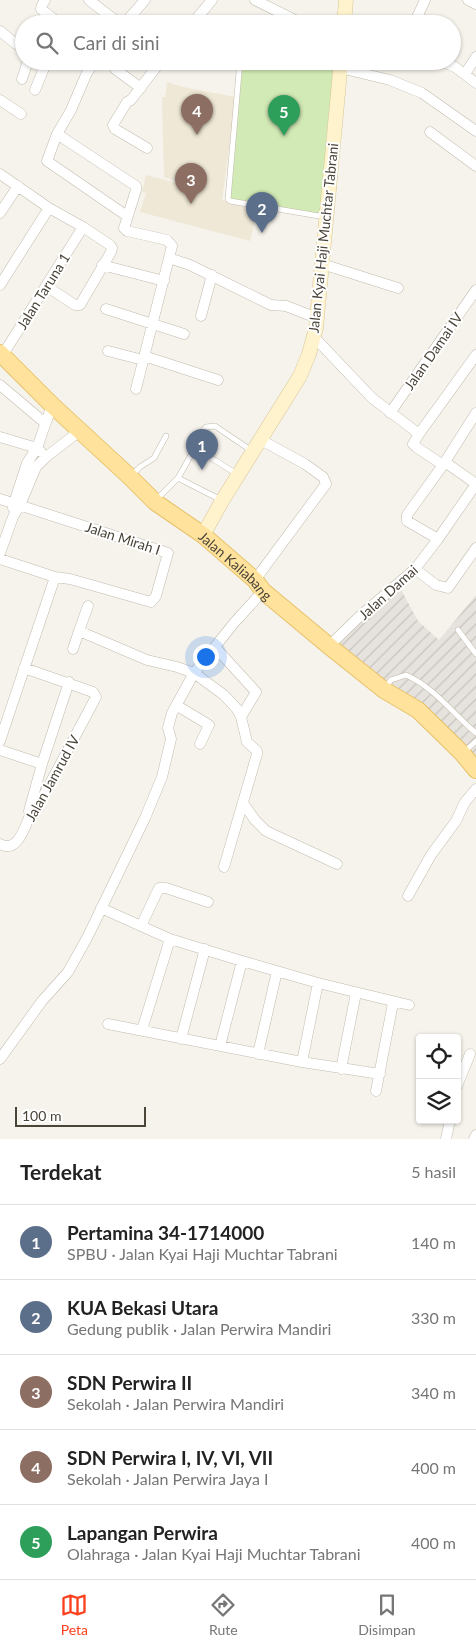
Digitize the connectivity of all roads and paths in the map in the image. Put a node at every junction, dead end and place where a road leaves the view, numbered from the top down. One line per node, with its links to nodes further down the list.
1 (89, 0): 11 (street)
2 (145, 0): 12 (street)
3 (256, 0): 14 (street)
4 (346, 0): 15 (street)
5 (425, 0): 16 (street)
6 (468, 0): 9 (street)
7 (209, 1): 13 (street)
8 (43, 4): 10 (street)
9 (476, 4)
10 (52, 15)
11 (108, 15)
12 (132, 15)
13 (199, 15)
14 (277, 15)
15 (347, 15)
16 (418, 15)
17 (0, 31): 18 (street)
18 (15, 43)
19 (476, 57): 29 (street)
20 (25, 70): 30 (street)
21 (43, 70): 33 (street)
22 (89, 70): 38 (street)
23 (116, 70): 32 (street)
24 (154, 70): 32 (street)
25 (239, 70): 46 (lane)
26 (340, 70): 46 (street, Jalan Kyai Haji Muchtar Tabrani)
27 (357, 70): 36 (street)
28 (459, 70): 29 (street)
29 (465, 74): 31 (street)
30 (22, 79)
31 (476, 83)
32 (141, 88): 39 (street)
33 (35, 90)
34 (0, 101): 35 (street)
35 (21, 114)
36 (476, 131)
37 (430, 132): 40 (street)
38 (57, 134): 45 (street); 45 (street)
39 (148, 148)
40 (476, 166)
41 (0, 174): 42 (street)
42 (18, 186): 43 (street); 44 (street)
43 (49, 208): 47 (street); 53 (street)
44 (0, 213)
45 (127, 216): 48 (street)
46 (326, 217): 49 (street, Jalan Kyai Haji Muchtar Tabrani)
47 (83, 227): 50 (street); 54 (street, Jalan Taruna 1)
48 (169, 258): 51 (street); 52 (street)
49 (322, 264): 55 (street); 59 (street, Jalan Kyai Haji Muchtar Tabrani)
50 (102, 266): 52 (street); 54 (street)
51 (212, 276): 58 (street); 59 (street)
52 (164, 281): 60 (street)
53 (0, 285)
54 (46, 286): 64 (street, Jalan Taruna 1)
55 (398, 288)
56 (476, 290): 72 (street, Jalan Damai IV)
57 (106, 309): 60 (street)
58 (202, 316)
59 (317, 318): 62 (street, Jalan Kyai Haji Muchtar Tabrani)
60 (153, 325): 61 (street); 66 (street)
61 (184, 334)
62 (314, 337): 72 (street); 78 (street, Jalan Kyai Haji Muchtar Tabrani)
63 (108, 351): 66 (street)
64 (1, 355): 70 (main road, Jalan Kaliabang)
65 (476, 356): 75 (street)
66 (143, 358): 67 (street); 69 (street)
67 (218, 380)
68 (0, 385): 73 (street)
69 (136, 389)
70 (52, 405): 73 (street); 74 (main road, Jalan Kaliabang)
71 (476, 412): 82 (street)
72 (390, 413): 75 (street)
73 (45, 423): 79 (street)
74 (81, 430): 81 (street); 84 (main road, Jalan Kaliabang)
75 (419, 434): 82 (street)
76 (166, 436): 84 (lane)
77 (0, 437): 79 (street)
78 (257, 446): 80 (lane); 83 (street, Jalan Kyai Haji Muchtar Tabrani); 98 (street)
79 (37, 448): 81 (street); 90 (street)
80 (195, 448): 83 (lane); 85 (lane)
81 (46, 457): 90 (street)
82 (444, 463): 86 (street); 92 (street)
83 (238, 475): 88 (street, Jalan Kyai Haji Muchtar Tabrani)
84 (130, 477): 89 (main road, Jalan Kaliabang)
85 (178, 478): 88 (lane); 89 (lane)
86 (476, 484): 92 (street, Jalan Damai)
87 (0, 499): 90 (street)
88 (222, 501): 91 (street, Jalan Kyai Haji Muchtar Tabrani)
89 (155, 502): 91 (main road, Jalan Kaliabang)
90 (17, 504): 94 (street); 97 (street, Jalan Mirah I)
91 (203, 535): 98 (main road, Jalan Kaliabang)
92 (438, 539): 96 (street, Jalan Damai)
93 (476, 548): 96 (street)
94 (0, 553)
95 (0, 559): 97 (street, Jalan Mirah I)
96 (415, 569): 102 (street, Jalan Damai)
97 (55, 577): 106 (street)
98 (259, 585): 102 (main road, Jalan Kaliabang); 103 (street)
99 (88, 606): 101 (street)
100 (458, 630): 105 (lane)
101 (79, 631): 104 (street); 107 (street)
102 (329, 646): 109 (main road, Jalan Kaliabang)
103 (215, 647): 107 (street); 111 (street)
104 (72, 650)
105 (476, 654)
106 (24, 668): 108 (street); 113 (street)
107 (194, 673): 110 (street); 111 (street)
108 (69, 682): 118 (street); 122 (street, Jalan Jamrud IV)
109 (384, 690): 112 (lane); 117 (main road, Jalan Kaliabang)
110 (176, 705): 115 (street); 128 (street)
111 (241, 717): 121 (street)
112 (476, 733)
113 (0, 741)
114 (476, 741): 117 (lane)
115 (200, 744)
116 (0, 750): 118 (street)
117 (462, 753): 119 (main road, Jalan Kaliabang)
118 (42, 764): 122 (street)
119 (476, 770)
120 (476, 789): 126 (street)
121 (243, 803): 124 (street); 125 (street)
122 (31, 813): 123 (street, Jalan Jamrud IV)
123 (0, 844)
124 (337, 864)
125 (224, 867)
126 (408, 896)
127 (208, 902): 129 (street)
128 (101, 908): 129 (street); 144 (street)
129 (142, 926): 130 (street)
130 (170, 939): 131 (street); 139 (street)
131 (205, 949): 132 (street); 140 (street)
132 (242, 961): 133 (street); 141 (street)
133 (278, 971): 134 (street); 142 (street)
134 (318, 983): 135 (street); 145 (street)
135 (356, 993): 136 (street); 146 (street)
136 (393, 1003): 137 (street); 147 (street)
137 (409, 1005)
138 (108, 1024): 139 (street)
139 (142, 1030): 140 (street)
140 (181, 1039): 141 (street)
141 (220, 1046): 142 (street)
142 (258, 1054): 145 (street)
143 (469, 1054): 148 (street)
144 (0, 1059)
145 (302, 1062): 146 (street)
146 (341, 1069): 147 (street)
147 (380, 1074): 149 (street)
148 (460, 1079)
149 (376, 1090)
150 (449, 1124): 152 (street)
151 (476, 1135): 153 (street)
152 (446, 1139)
153 (474, 1139)

